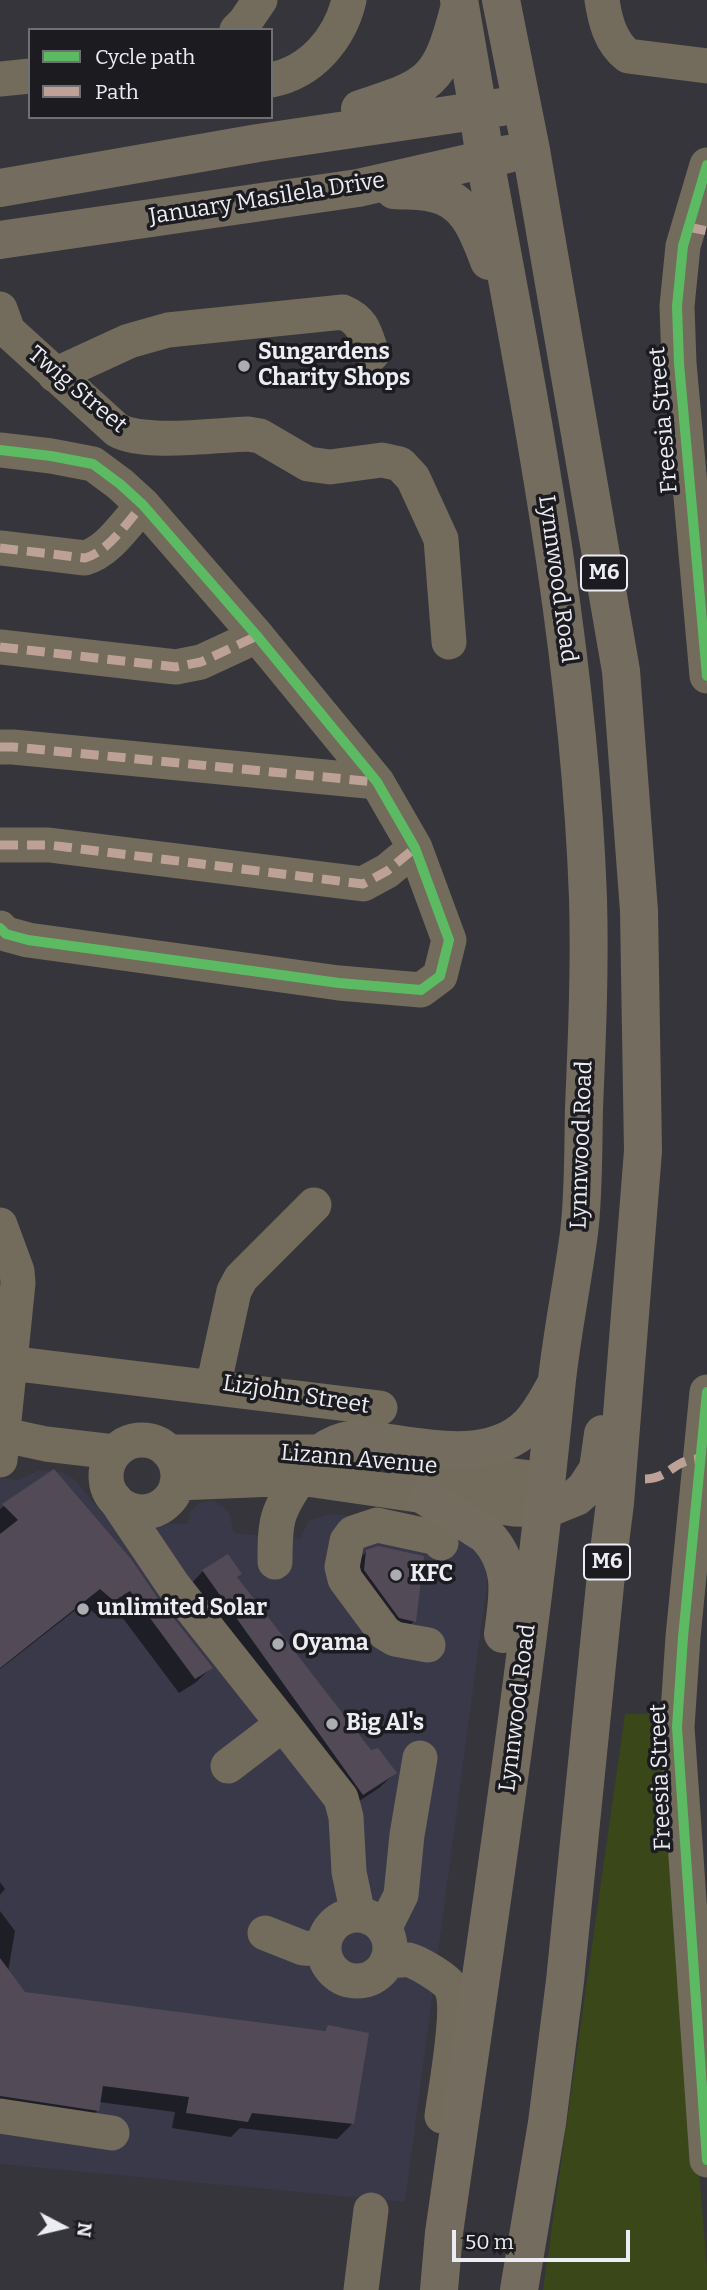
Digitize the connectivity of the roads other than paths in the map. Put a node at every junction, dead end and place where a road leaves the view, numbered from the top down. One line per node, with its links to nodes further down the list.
1 (260, 0): 6 (street)
2 (349, 0): 10 (street)
3 (501, 0): 11 (main road, Lynnwood Road / M6)
4 (602, 0): 7 (street)
5 (460, 2): 12 (main road, Lynnwood Road / M6); 13 (main road)
6 (239, 28)
7 (707, 65)
8 (28, 76): 9 (street)
9 (0, 79)
10 (273, 80)
11 (523, 107): 12 (main road); 14 (main road, Lynnwood Road / M6)
12 (478, 110): 13 (main road); 15 (main road, Lynnwood Road / M6)
13 (258, 143): 17 (main road)
14 (531, 150): 15 (main road, January Masilela Drive); 37 (main road, Lynnwood Road / M6)
15 (485, 160): 18 (main road, January Masilela Drive); 23 (main road, Lynnwood Road / M6)
16 (707, 164): 19 (street, Freesia Street)
17 (0, 188)
18 (358, 188): 20 (main road, January Masilela Drive); 23 (main road)
19 (697, 229): 31 (street, Freesia Street)
20 (0, 240)
21 (0, 309): 24 (street, Twig Street)
22 (372, 354): 24 (street)
23 (523, 366): 41 (main road, Lynnwood Road / M6)
24 (55, 374): 29 (street, Twig Street)
25 (0, 450): 26 (street)
26 (143, 505): 27 (street); 28 (street)
27 (0, 548)
28 (257, 636): 30 (street); 33 (street)
29 (449, 642)
30 (0, 648)
31 (707, 676)
32 (0, 747): 33 (street)
33 (377, 782): 35 (street)
34 (0, 845): 35 (street)
35 (415, 848): 36 (street)
36 (0, 928)
37 (639, 1000): 51 (main road); 56 (main road, Lynnwood Road / M6)
38 (314, 1205): 42 (street, Lizjohn Street)
39 (0, 1225): 40 (street)
40 (9, 1363): 42 (street); 45 (street)
41 (557, 1383): 48 (main road); 53 (main road, Lynnwood Road / M6)
42 (213, 1387): 44 (street, Lizjohn Street)
43 (707, 1392): 60 (street, Freesia Street)
44 (380, 1408)
45 (1, 1443): 46 (street)
46 (46, 1444): 47 (street); 52 (street)
47 (114, 1452): 49 (street); 52 (street)
48 (311, 1465): 49 (street, Lizann Avenue); 50 (street, Lizann Avenue); 50 (street); 53 (street, Lizann Avenue); 54 (street, Lizann Avenue)
49 (171, 1479): 50 (street, Lizann Avenue); 52 (street); 57 (street)
50 (242, 1480)
51 (584, 1489): 53 (main road); 56 (main road)
52 (111, 1494): 57 (street)
53 (545, 1495): 54 (street, Lizann Avenue); 63 (main road, Lynnwood Road / M6)
54 (428, 1498): 63 (main road)
55 (441, 1543): 58 (street)
56 (606, 1575): 75 (main road, Lynnwood Road / M6)
57 (173, 1585): 59 (street)
58 (428, 1645)
59 (283, 1724): 62 (street); 65 (street)
60 (692, 1729): 67 (street, Freesia Street)
61 (420, 1758): 65 (street)
62 (228, 1766)
63 (498, 1863): 74 (main road, Lynnwood Road / M6)
64 (265, 1933): 66 (street)
65 (376, 1935): 66 (street); 66 (street); 73 (street)
66 (324, 1949)
67 (705, 2093): 70 (street, Freesia Street)
68 (0, 2116): 69 (street)
69 (112, 2133)
70 (707, 2160)
71 (371, 2210): 72 (street)
72 (361, 2290)
73 (425, 2290)
74 (439, 2290)
75 (519, 2290)

